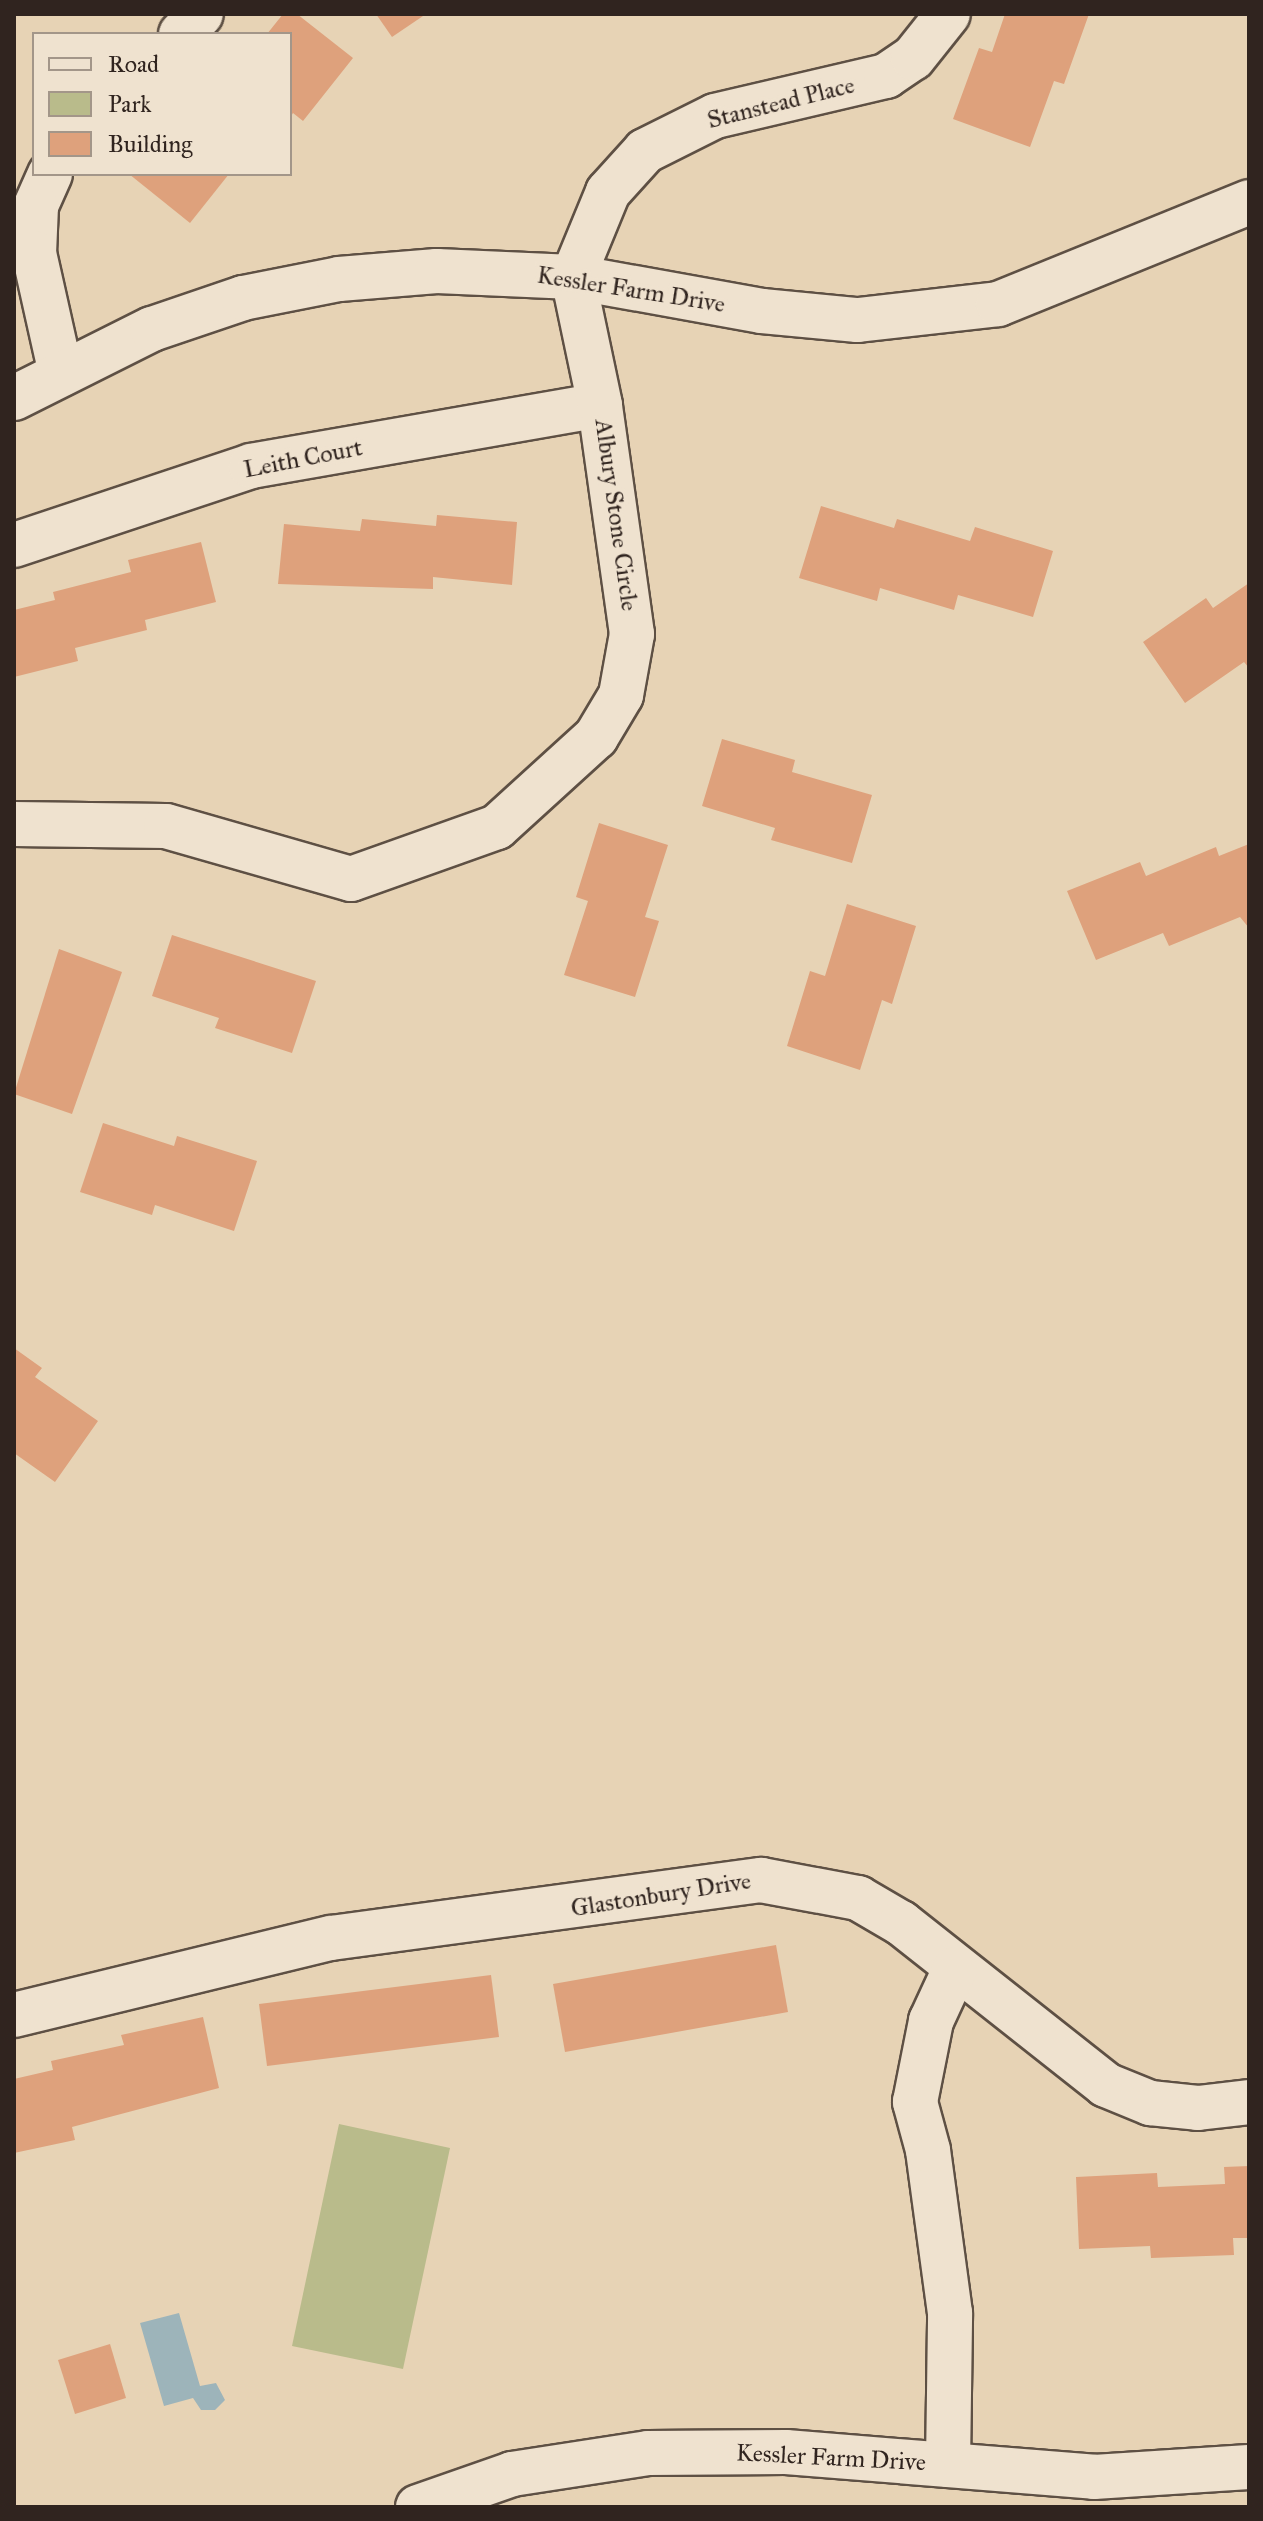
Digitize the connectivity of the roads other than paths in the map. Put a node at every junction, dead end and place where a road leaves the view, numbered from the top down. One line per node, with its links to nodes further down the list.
1 (201, 14): 3 (street)
2 (948, 14): 6 (street, Stanstead Place)
3 (183, 32)
4 (49, 176): 7 (street)
5 (1249, 202): 6 (street, Kessler Farm Drive)
6 (573, 277): 7 (street, Kessler Farm Drive); 9 (street, Albury Stone Circle)
7 (61, 374): 8 (street, Kessler Farm Drive)
8 (14, 398)
9 (600, 405): 10 (street, Leith Court); 11 (street, Albury Stone Circle)
10 (14, 545)
11 (14, 824)
12 (955, 1969): 13 (street, Glastonbury Drive); 14 (street, Glastonbury Drive); 15 (street)
13 (14, 2015)
14 (1249, 2102)
15 (948, 2465): 16 (street, Kessler Farm Drive); 17 (street, Kessler Farm Drive)
16 (1249, 2467)
17 (418, 2507)

